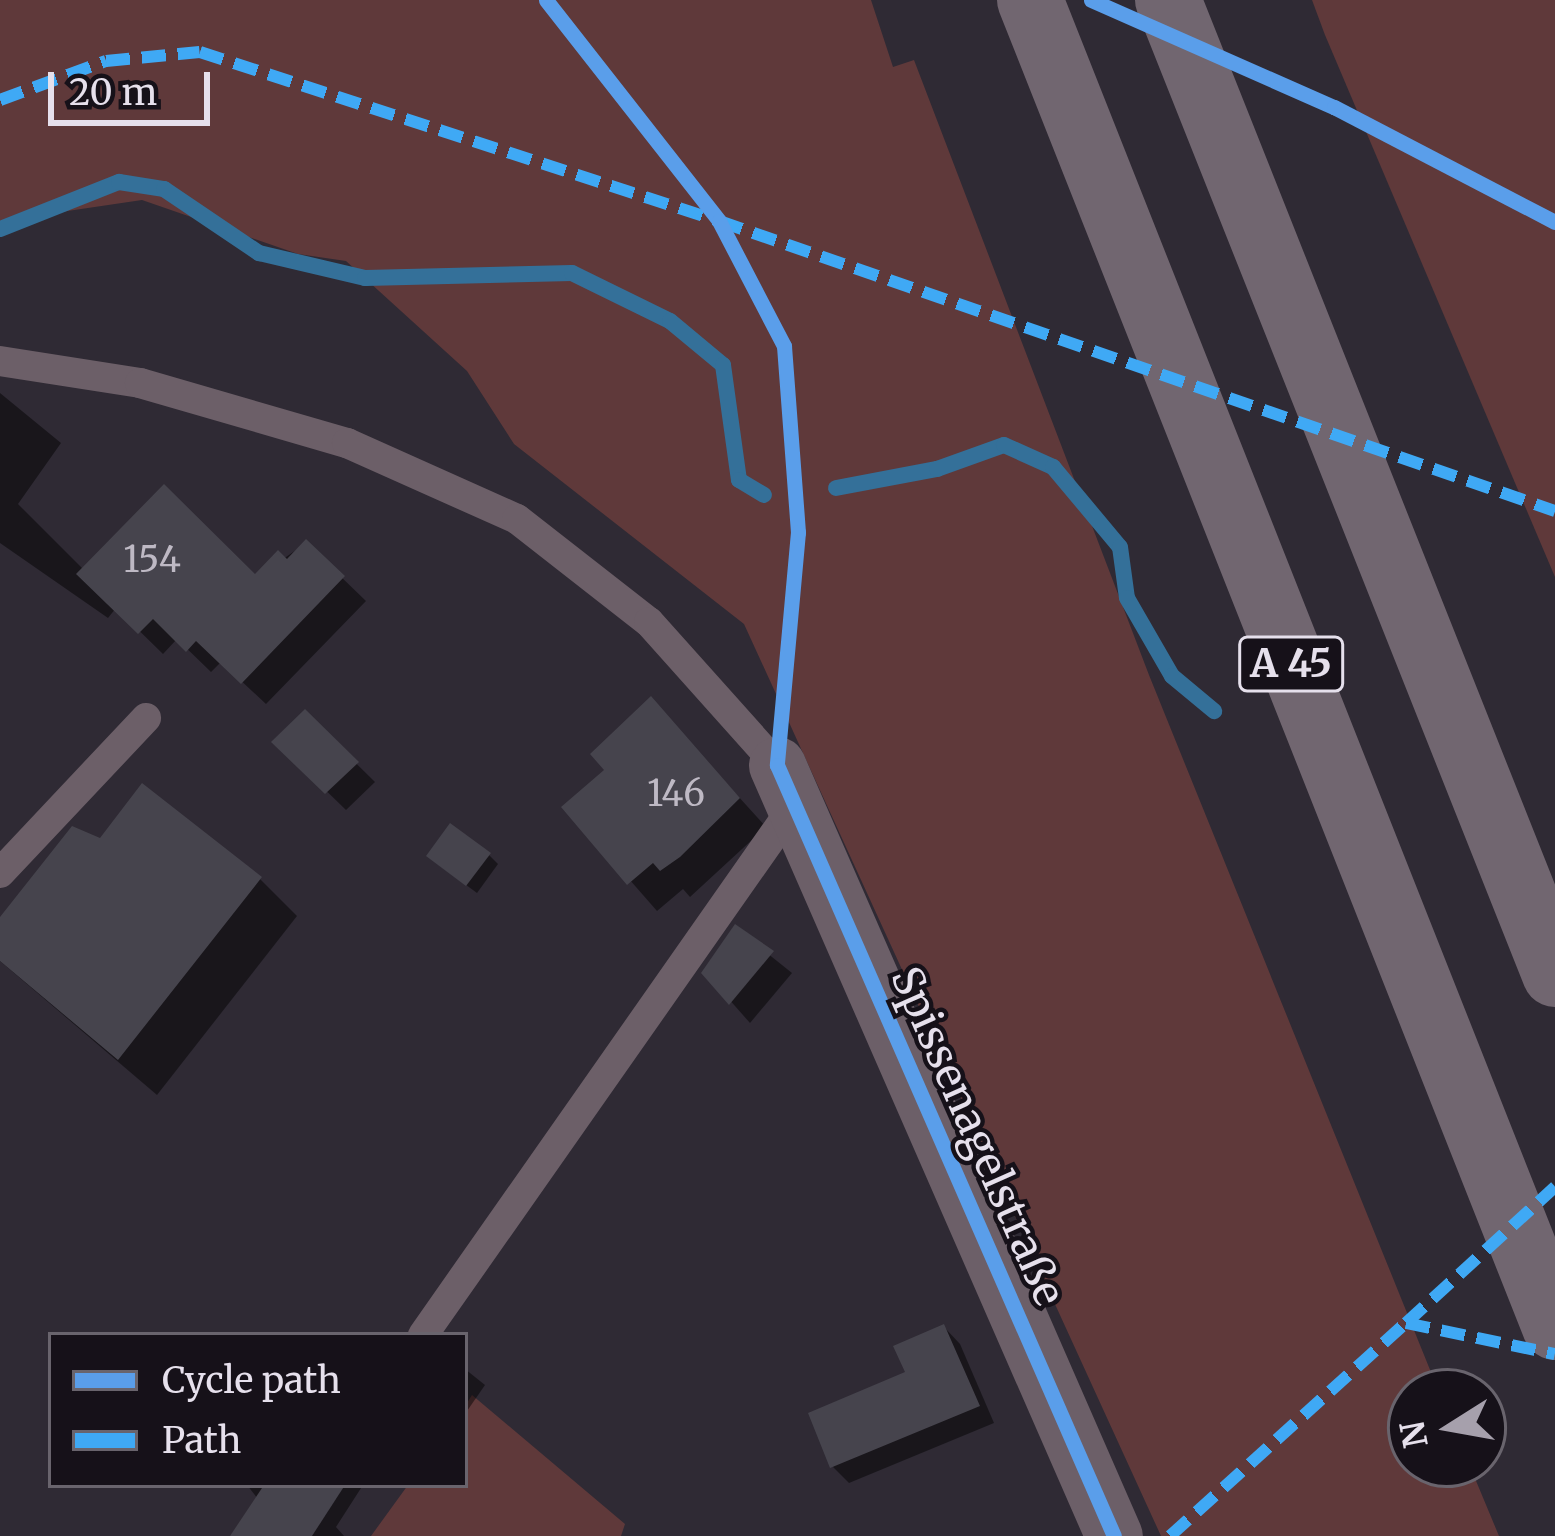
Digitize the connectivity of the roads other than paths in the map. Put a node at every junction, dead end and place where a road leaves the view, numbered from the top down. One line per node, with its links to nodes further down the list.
1 (1030, 0): 8 (highway, A 45)
2 (1168, 0): 7 (highway)
3 (0, 361): 5 (lane)
4 (146, 718): 6 (lane)
5 (785, 786): 9 (lane); 10 (street, Spissenagelstraße)
6 (0, 873)
7 (1555, 974)
8 (1555, 1327)
9 (425, 1332)
10 (1114, 1536)

